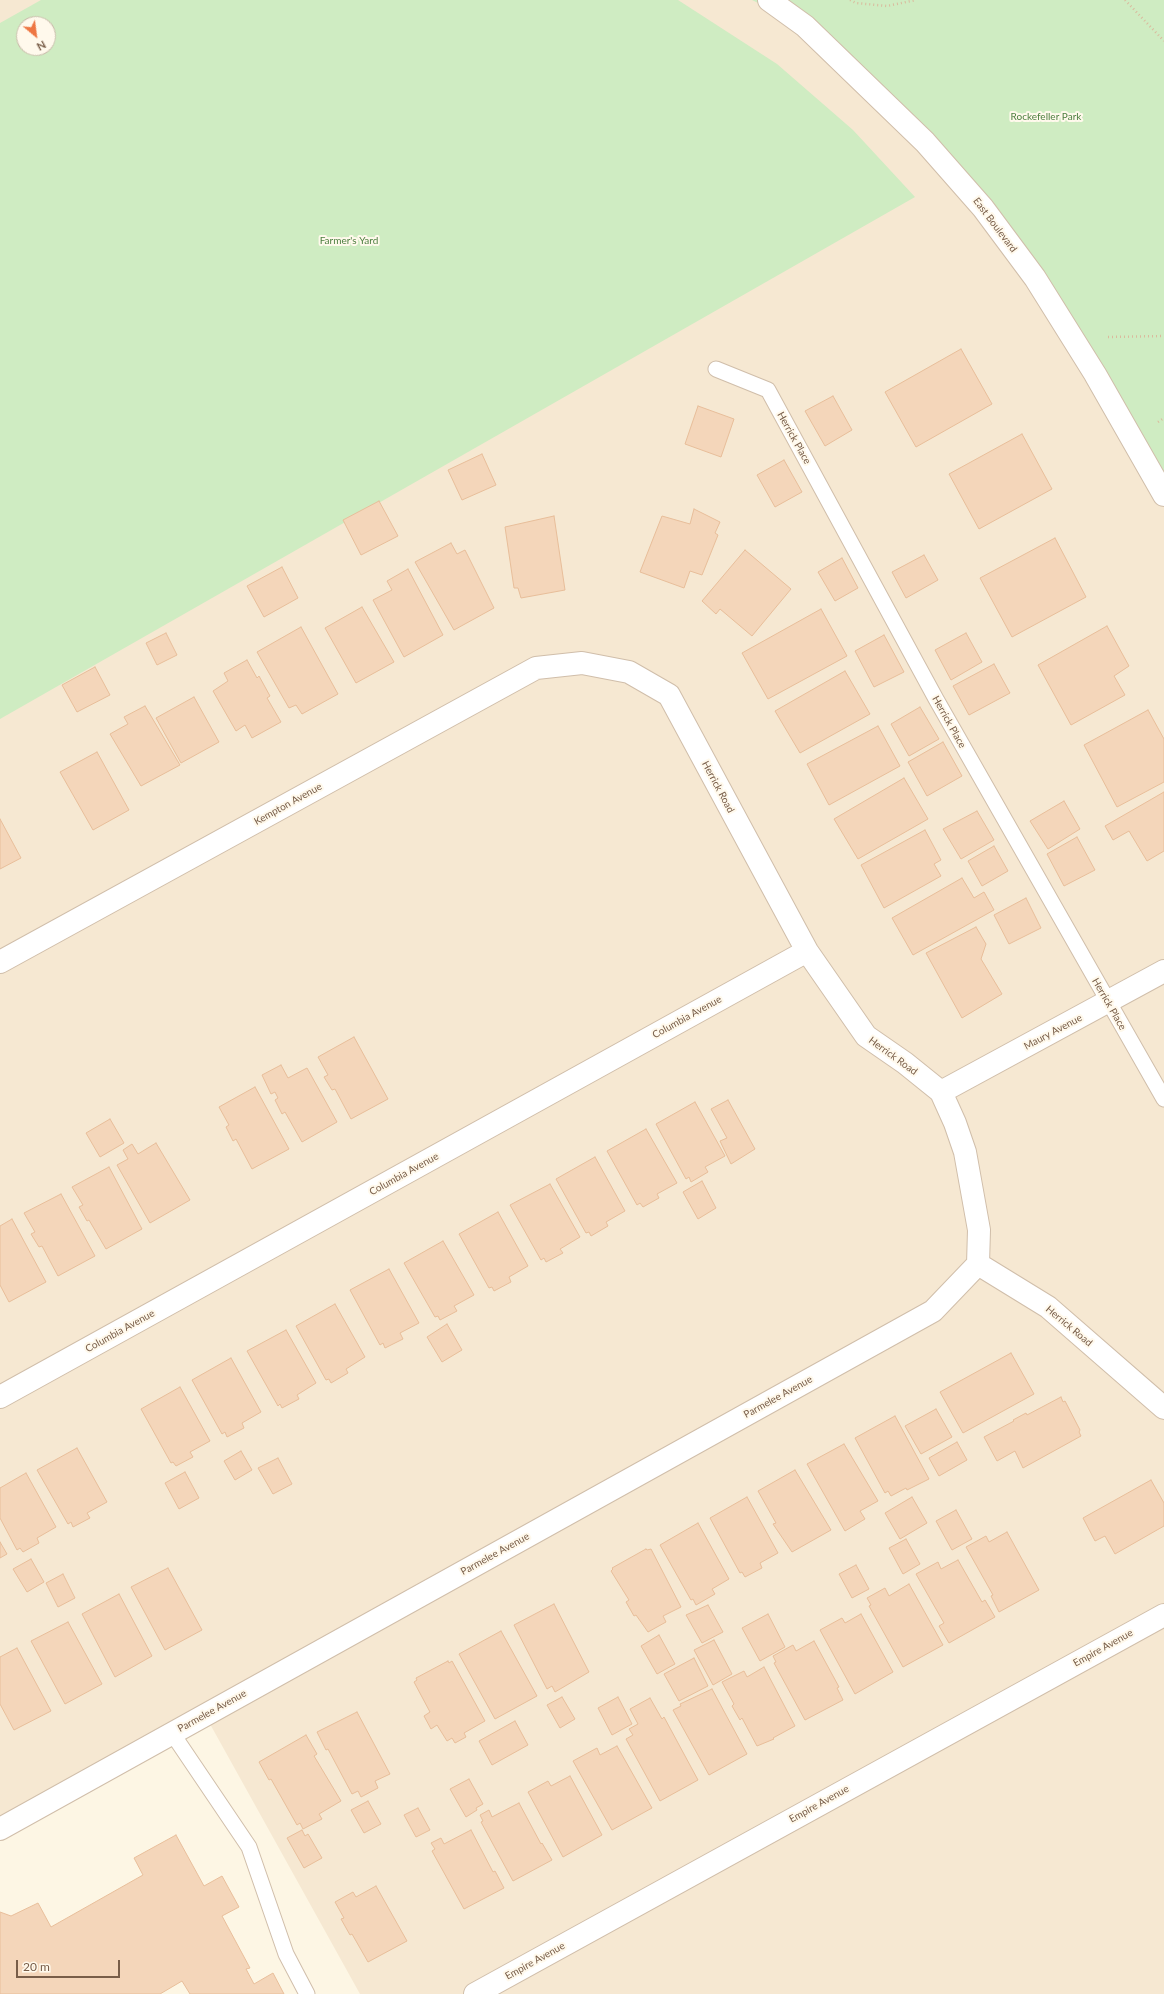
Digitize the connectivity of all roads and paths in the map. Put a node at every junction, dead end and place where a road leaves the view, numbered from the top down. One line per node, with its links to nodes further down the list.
1 (769, 0): 11 (street, East Boulevard)
2 (850, 0): 3 (path)
3 (916, 0)
4 (1125, 0): 5 (path)
5 (1164, 41)
6 (1164, 336): 7 (path)
7 (1108, 337)
8 (716, 369): 16 (lane, Herrick Place)
9 (1164, 418): 10 (path)
10 (1158, 422)
11 (1164, 495)
12 (582, 663): 13 (street, Herrick Road); 14 (street, Kempton Avenue)
13 (807, 951): 17 (street, Herrick Road); 20 (street, Columbia Avenue)
14 (0, 962)
15 (1164, 971): 16 (street, Maury Avenue)
16 (1109, 1002): 17 (street, Maury Avenue); 18 (lane, Herrick Place)
17 (941, 1092): 19 (street, Herrick Road)
18 (1164, 1099)
19 (978, 1264): 21 (street, Herrick Road); 23 (street, Parmelee Avenue)
20 (0, 1397)
21 (1164, 1408)
22 (1164, 1615): 26 (street, Empire Avenue)
23 (172, 1733): 24 (street, Parmelee Avenue); 25 (lane)
24 (0, 1829)
25 (306, 1994)
26 (474, 1994)

